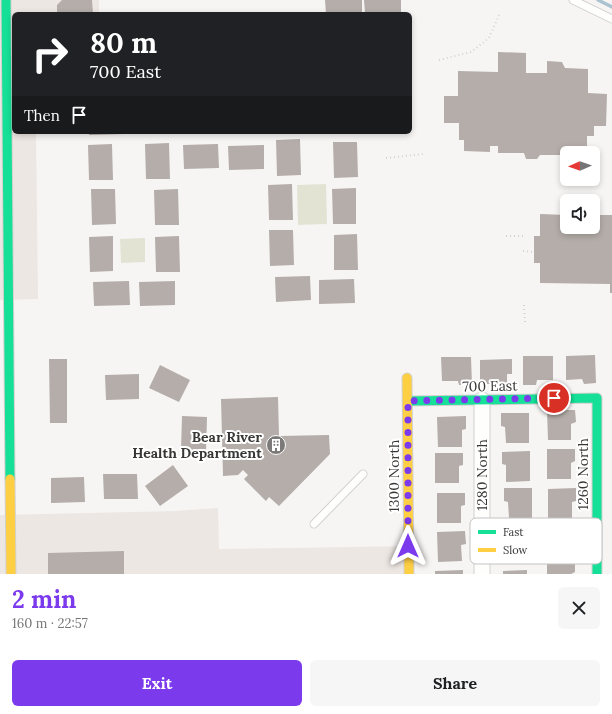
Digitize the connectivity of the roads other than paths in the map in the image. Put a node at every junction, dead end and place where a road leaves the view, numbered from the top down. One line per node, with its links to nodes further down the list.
1 (6, 0): 4 (main road)
2 (573, 0): 3 (lane)
3 (612, 19)
4 (4, 320): 14 (main road)
5 (407, 378): 8 (main road, 1300 North)
6 (597, 398): 7 (main road, 700 East); 11 (main road, 1260 North)
7 (482, 400): 8 (main road, 700 East); 10 (street, 1280 North)
8 (408, 401): 15 (main road, 1300 North)
9 (363, 474): 12 (lane)
10 (482, 518)
11 (598, 518)
12 (314, 524)
13 (598, 564): 16 (main road, 1260 North)
14 (11, 574)
15 (409, 574)
16 (598, 574)

